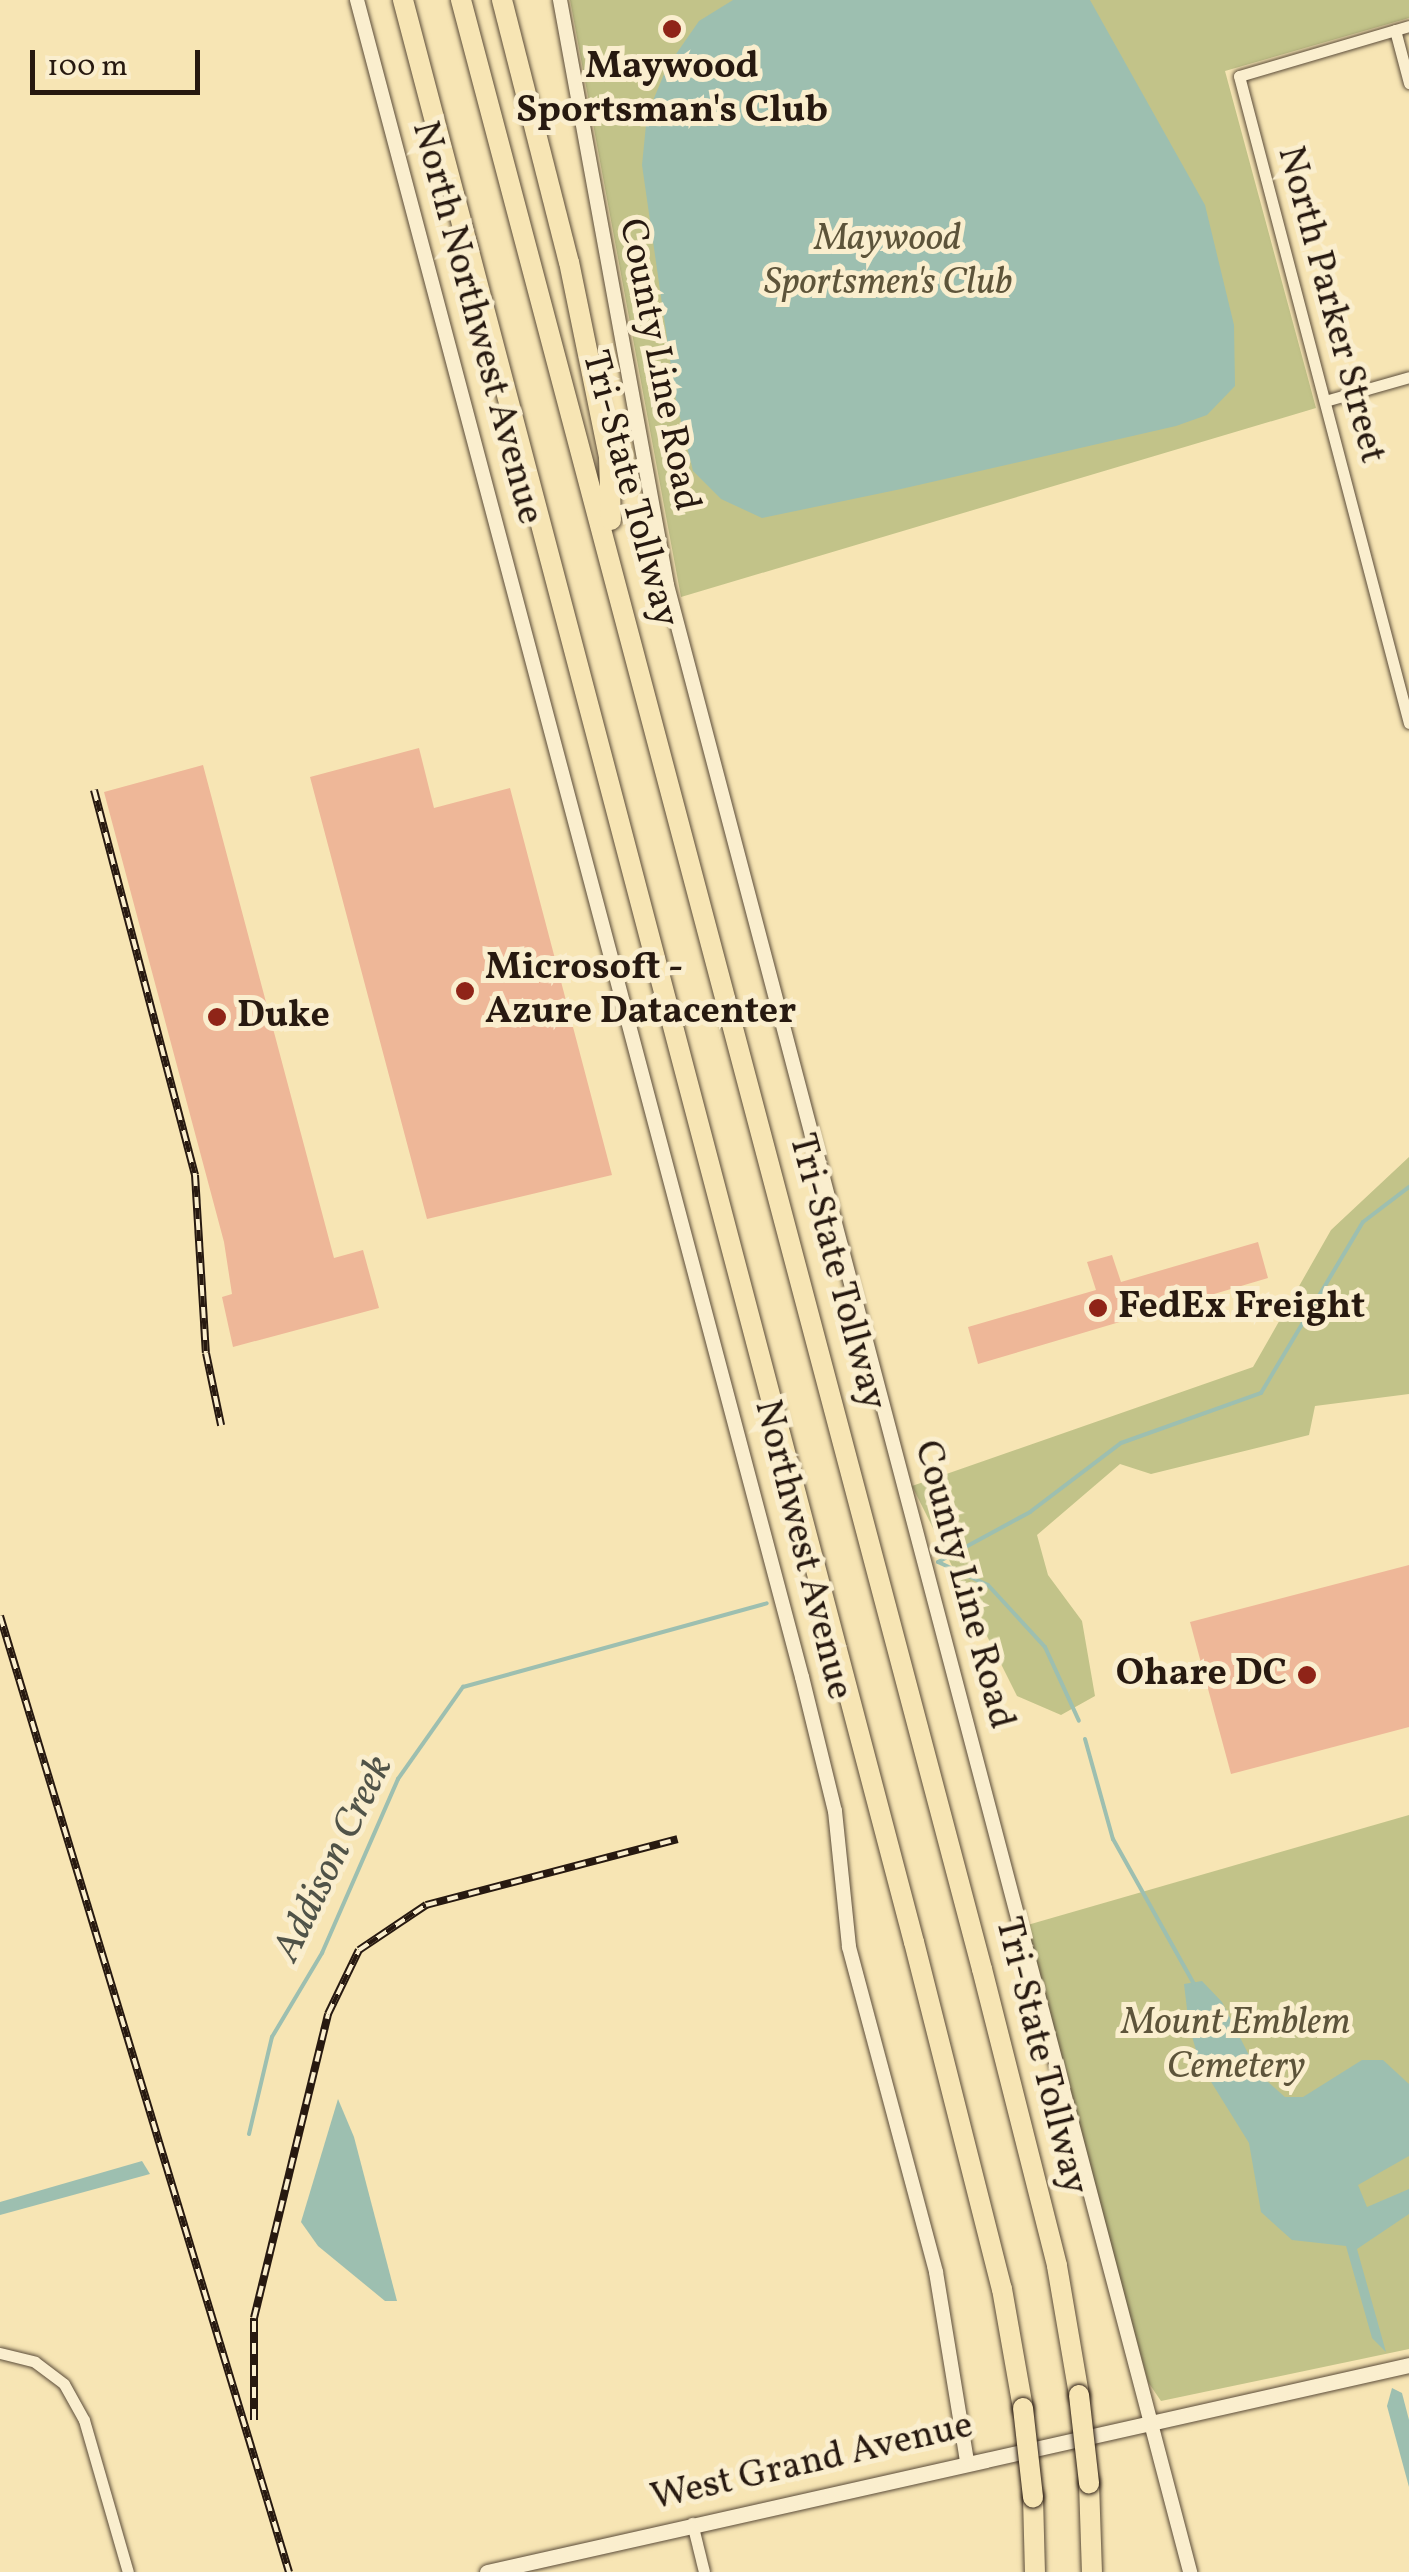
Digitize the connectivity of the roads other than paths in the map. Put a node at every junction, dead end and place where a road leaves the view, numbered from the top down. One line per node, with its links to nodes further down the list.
1 (357, 0): 12 (street, North Northwest Avenue)
2 (403, 0): 22 (highway, bridge)
3 (461, 0): 11 (highway, Tri-State Tollway)
4 (502, 0): 11 (highway)
5 (560, 0): 16 (street, County Line Road)
6 (1409, 26): 7 (street)
7 (1395, 30): 8 (street); 10 (street, North Parker Street)
8 (1409, 83)
9 (1409, 376): 10 (street)
10 (1325, 401): 13 (street, North Parker Street)
11 (612, 557): 23 (highway, Tri-State Tollway, bridge)
12 (532, 663): 17 (street, Northwest Avenue)
13 (1409, 723)
14 (0, 2353): 19 (street)
15 (1409, 2364): 16 (main road, West Grand Avenue)
16 (1152, 2422): 17 (main road, West Grand Avenue); 24 (street, County Line Road)
17 (967, 2462): 18 (main road, West Grand Avenue)
18 (692, 2523): 20 (main road, West Grand Avenue); 21 (street)
19 (128, 2572)
20 (487, 2572)
21 (704, 2572)
22 (1035, 2572)
23 (1092, 2572)
24 (1190, 2572)

